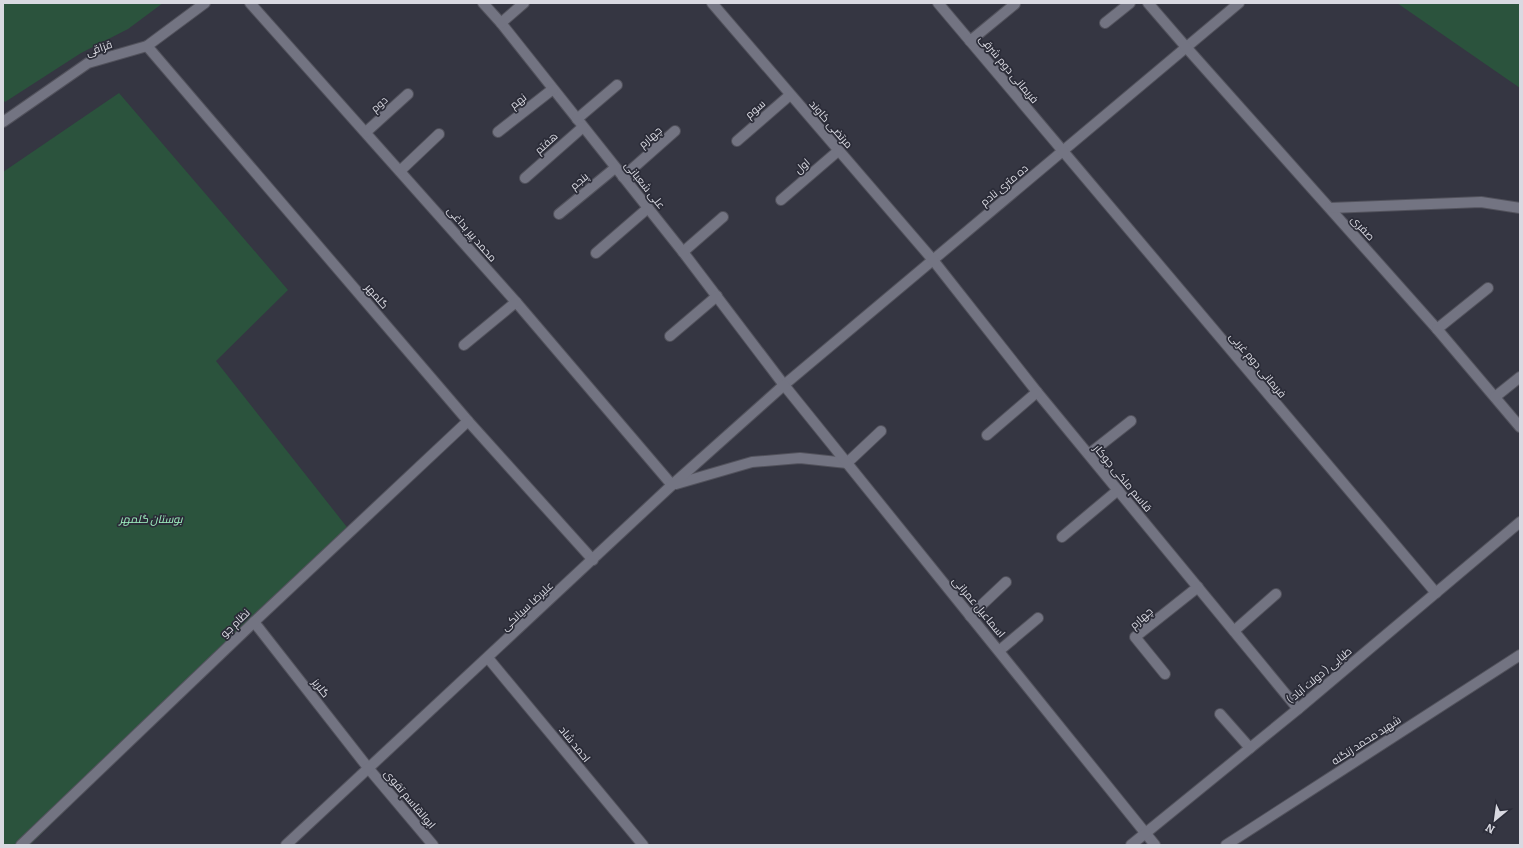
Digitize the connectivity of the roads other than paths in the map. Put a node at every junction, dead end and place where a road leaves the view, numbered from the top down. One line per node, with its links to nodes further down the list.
1 (204, 3): 14 (street, قزاقی)
2 (250, 3): 22 (street, محمد پیر بداغی)
3 (483, 3): 11 (street, علی شعبانی)
4 (524, 3): 11 (street)
5 (712, 3): 19 (street, مرتضی کاوند)
6 (938, 3): 13 (street, فریمانی دوم شرقی)
7 (1130, 3): 12 (street)
8 (1148, 3): 15 (street, صفری)
9 (1239, 3): 15 (street, ده متری نادم)
10 (1015, 4): 13 (street)
11 (501, 23): 17 (street, علی شعبانی)
12 (1105, 23)
13 (970, 41): 28 (street, فریمانی دوم شرقی)
14 (147, 46): 20 (street, قزاقی); 52 (street, گلمهر)
15 (1186, 47): 28 (street, ده متری نادم); 35 (street, صفری)
16 (617, 85): 21 (street, هفتم)
17 (553, 89): 21 (street, علی شعبانی); 23 (street, نهم)
18 (408, 94): 22 (street, دوم)
19 (790, 95): 26 (street, سوم); 27 (street, مرتضی کاوند)
20 (3, 122)
21 (580, 123): 29 (street, علی شعبانی); 32 (street, هفتم)
22 (366, 132): 30 (street, محمد پیر بداغی)
23 (498, 132)
24 (674, 132): 31 (street, چهارم)
25 (439, 134): 30 (street)
26 (737, 141)
27 (838, 151): 33 (street, اول); 41 (street, مرتضی کاوند)
28 (1062, 151): 41 (street, ده متری نادم); 66 (street, فریمانی دوم غربی)
29 (615, 168): 31 (street, علی شعبانی); 37 (street, پنجم)
30 (400, 171): 44 (street, محمد پیر بداغی)
31 (622, 177): 34 (street, علی شعبانی)
32 (525, 178)
33 (781, 200)
34 (648, 208): 39 (street, علی شعبانی); 40 (street)
35 (1330, 208): 36 (street); 45 (street, صفری)
36 (1520, 208)
37 (559, 214)
38 (723, 217): 39 (street)
39 (683, 252): 43 (street, علی شعبانی)
40 (596, 253)
41 (933, 260): 49 (street, ده متری نادم); 50 (street, قاسم ملکی جوکار)
42 (1488, 288): 45 (street)
43 (717, 296): 46 (street); 49 (street, علی شعبانی)
44 (516, 302): 47 (street); 59 (street, محمد پیر بداغی)
45 (1437, 328): 51 (street, صفری)
46 (670, 336)
47 (464, 344)
48 (1520, 377): 51 (street)
49 (784, 385): 58 (street, اسماعیل عمرانی); 59 (street, علیرضا سیانکی)
50 (1037, 392): 56 (street); 57 (street, قاسم ملکی جوکار)
51 (1495, 397): 54 (street, صفری)
52 (468, 421): 63 (street, گلمهر); 70 (street, نظام جو)
53 (1131, 421): 57 (street)
54 (1520, 427)
55 (881, 431): 58 (street)
56 (987, 435)
57 (1089, 454): 60 (street, قاسم ملکی جوکار)
58 (847, 463): 59 (street); 68 (street, اسماعیل عمرانی)
59 (672, 485): 63 (street, علیرضا سیانکی)
60 (1118, 490): 62 (street); 65 (street, قاسم ملکی جوکار)
61 (1520, 522): 66 (street, طبایی ( دولت آباد ))
62 (1062, 537)
63 (593, 560): 74 (street, علیرضا سیانکی)
64 (1006, 582): 68 (street)
65 (1198, 587): 71 (street, قاسم ملکی جوکار); 75 (street, چهارم)
66 (1436, 593): 76 (street, طبایی ( دولت آباد ))
67 (1276, 594): 71 (street)
68 (970, 616): 72 (street, اسماعیل عمرانی)
69 (1038, 618): 72 (street)
70 (254, 622): 79 (street, گلریز); 81 (street, نظام جو)
71 (1234, 631): 76 (street, قاسم ملکی جوکار)
72 (1000, 650): 80 (street, اسماعیل عمرانی)
73 (1520, 655): 87 (street, شهید محمد زنگنه)
74 (488, 658): 79 (street, علیرضا سیانکی); 84 (street, احمد شاد)
75 (1165, 674)
76 (1298, 709): 78 (street, طبایی ( دولت آباد ))
77 (1220, 714): 78 (street)
78 (1250, 748): 80 (street, طبایی ( دولت آباد ))
79 (369, 769): 82 (street, علیرضا سیانکی); 83 (street, ابوالقاسم تقوی)
80 (1146, 832): 85 (street, طبایی ( دولت آباد )); 86 (street, اسماعیل عمرانی)
81 (22, 845)
82 (286, 845)
83 (433, 845)
84 (642, 845)
85 (1131, 845)
86 (1155, 845)
87 (1226, 845)

